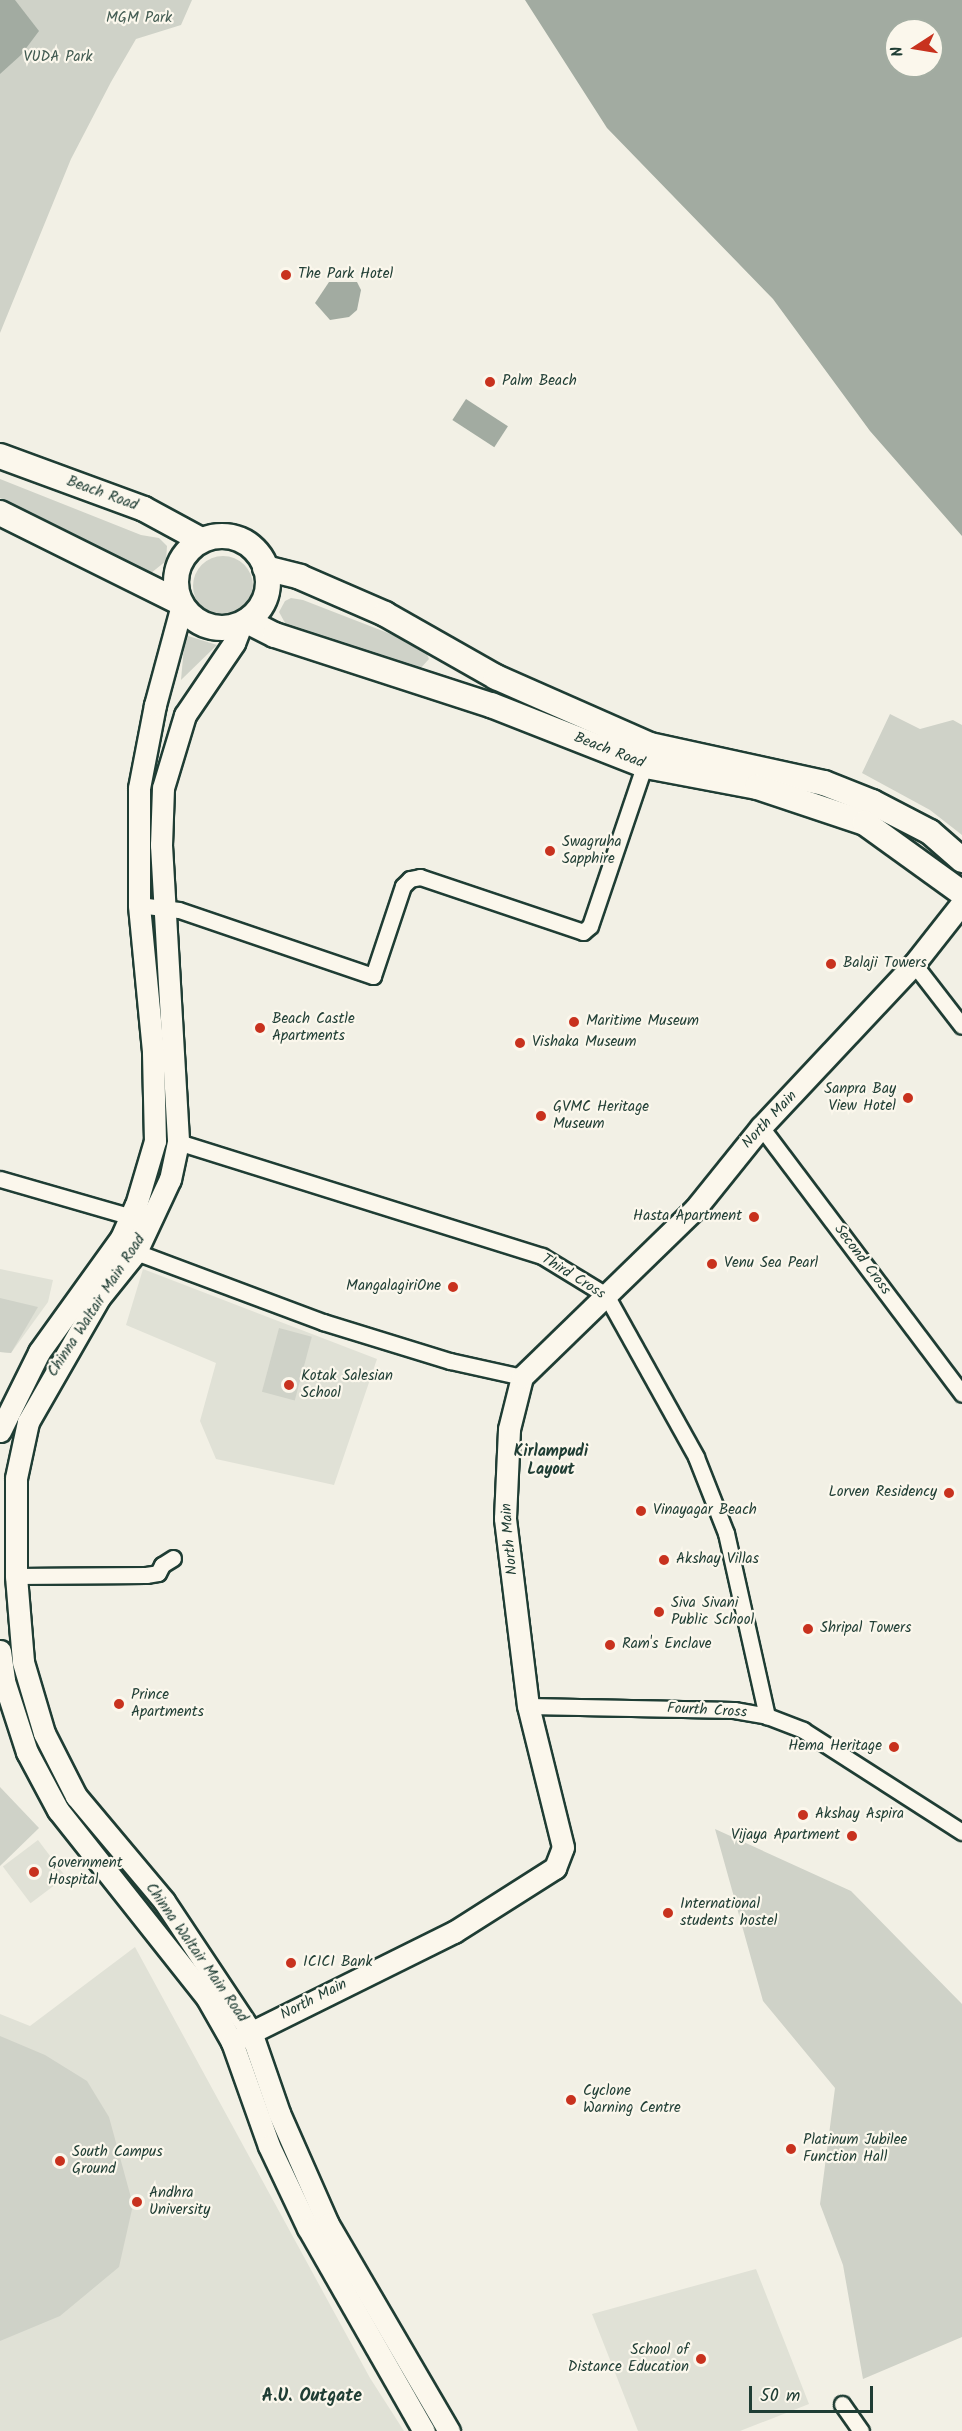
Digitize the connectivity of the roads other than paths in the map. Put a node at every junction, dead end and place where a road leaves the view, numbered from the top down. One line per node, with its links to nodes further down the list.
1 (0, 456): 3 (main road, Beach Road)
2 (0, 513): 5 (main road)
3 (201, 540): 4 (main road); 5 (main road)
4 (265, 568): 6 (main road); 7 (main road, Beach Road)
5 (181, 604): 6 (main road); 11 (street, Chinna Waltair Main Road)
6 (244, 623): 7 (main road, Beach Road); 12 (street, Chinna Waltair Main Road)
7 (648, 755): 8 (main road, Beach Road); 9 (main road, Beach Road); 12 (street)
8 (962, 860)
9 (962, 893)
10 (962, 903): 13 (street, North Main)
11 (139, 904): 12 (street); 18 (street, Chinna Waltair Main Road)
12 (166, 907): 16 (street, Chinna Waltair Main Road)
13 (914, 964): 14 (street); 15 (street, North Main)
14 (962, 1026)
15 (761, 1127): 20 (street, North Main); 22 (street, Second Cross)
16 (178, 1142): 19 (street, Chinna Waltair Main Road); 20 (street, Third Cross)
17 (0, 1179): 18 (street)
18 (132, 1216): 23 (street, Chinna Waltair Main Road)
19 (136, 1252): 21 (street); 24 (street, Chinna Waltair Main Road)
20 (606, 1294): 21 (street, North Main); 29 (street, Third Cross)
21 (522, 1377): 28 (street, North Main)
22 (962, 1394)
23 (0, 1431)
24 (8, 1477): 26 (street, Chinna Waltair Main Road)
25 (173, 1558): 26 (street)
26 (16, 1576): 31 (street, Chinna Waltair Main Road)
27 (0, 1651): 31 (street, Chinna Waltair Main Road)
28 (528, 1706): 29 (street, Fourth Cross); 31 (street, North Main)
29 (766, 1716): 30 (street, Fourth Cross)
30 (962, 1832)
31 (241, 2037): 33 (street, Chinna Waltair Main Road); 34 (street, Chinna Waltair Main Road)
32 (842, 2404): 35 (street)
33 (424, 2431)
34 (449, 2431)
35 (861, 2431)

